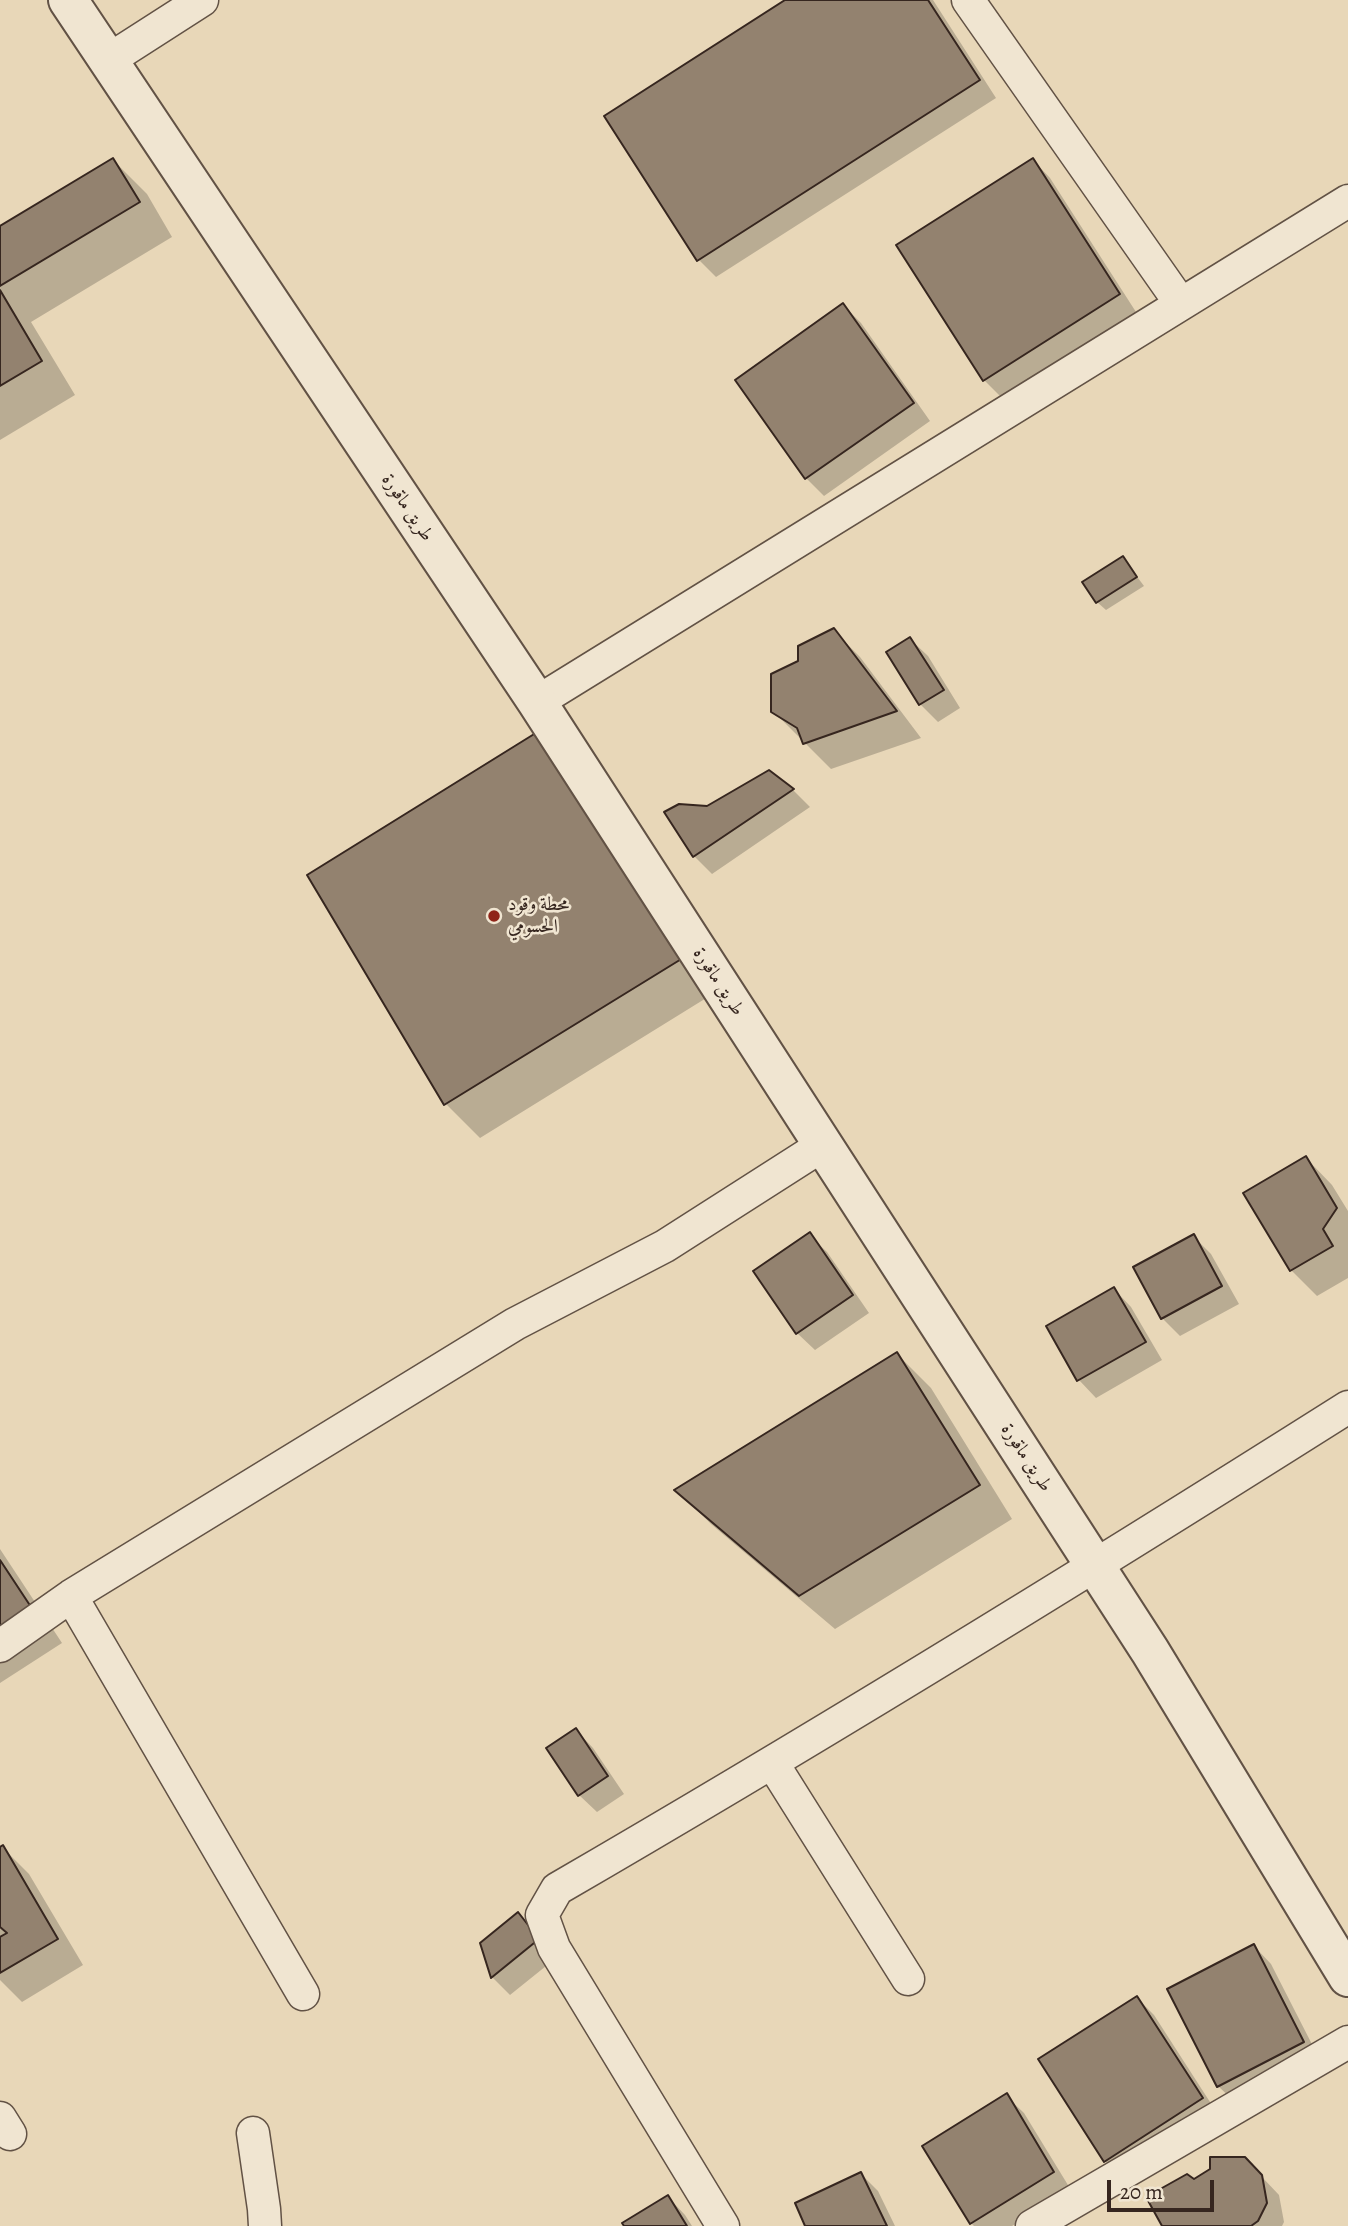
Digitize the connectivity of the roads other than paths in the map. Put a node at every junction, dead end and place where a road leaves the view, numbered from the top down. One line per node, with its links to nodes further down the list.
1 (68, 0): 4 (street, طريق ماقورة)
2 (202, 0): 4 (street)
3 (968, 0): 6 (street)
4 (107, 61): 7 (street, طريق ماقورة)
5 (1348, 201): 6 (street)
6 (1181, 304): 7 (street)
7 (537, 702): 8 (street, طريق ماقورة)
8 (823, 1145): 10 (street, طريق ماقورة); 11 (street)
9 (1348, 1407): 10 (street)
10 (1096, 1566): 13 (street); 14 (street, طريق ماقورة)
11 (71, 1596): 12 (street); 16 (street)
12 (0, 1646)
13 (773, 1764): 15 (street); 20 (street)
14 (1348, 1977)
15 (908, 1979)
16 (303, 1994)
17 (1348, 2042): 21 (street)
18 (253, 2133): 19 (street)
19 (265, 2226)
20 (723, 2226)
21 (1032, 2226)

